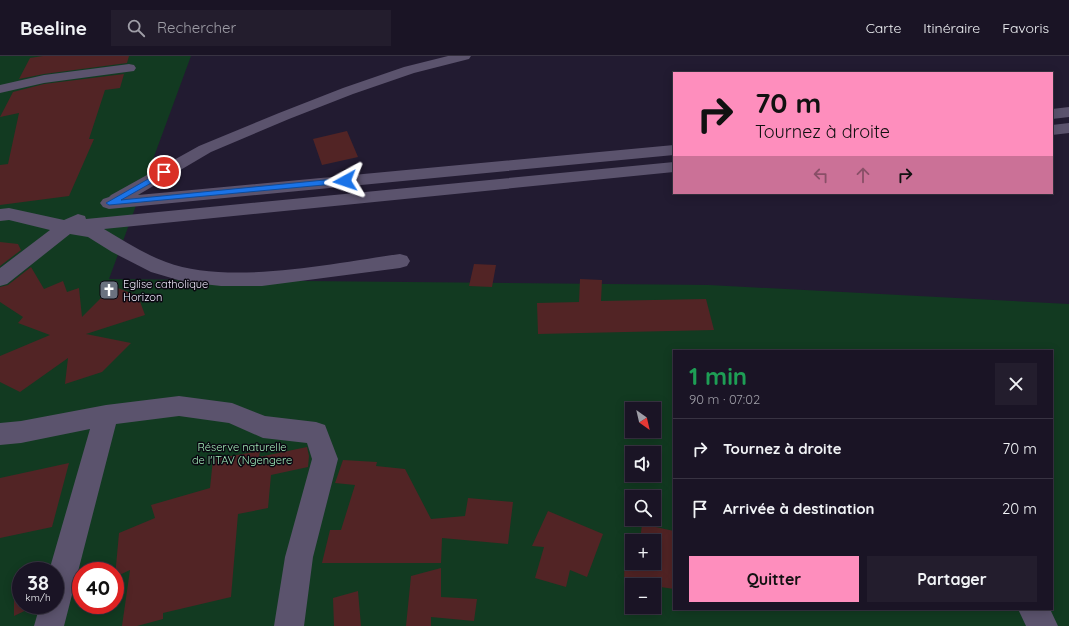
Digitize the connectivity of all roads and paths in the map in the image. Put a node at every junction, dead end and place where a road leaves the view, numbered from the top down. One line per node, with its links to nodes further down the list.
1 (464, 56): 10 (street)
2 (129, 68): 3 (street)
3 (0, 89)
4 (1069, 112): 5 (street)
5 (1053, 114)
6 (1069, 128): 7 (street)
7 (1053, 130)
8 (673, 150): 10 (street)
9 (673, 167): 12 (street)
10 (109, 203): 12 (street)
11 (0, 215): 12 (street)
12 (66, 227): 13 (street); 14 (street)
13 (400, 261)
14 (0, 279)
15 (106, 415): 16 (street); 18 (street); 19 (street)
16 (0, 434)
17 (1034, 610): 20 (street)
18 (49, 626)
19 (289, 626)
20 (1044, 626)

